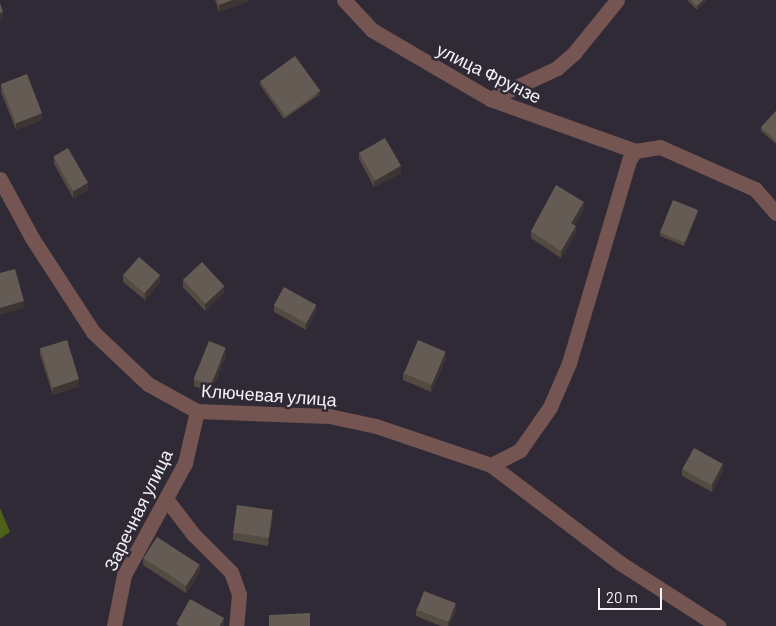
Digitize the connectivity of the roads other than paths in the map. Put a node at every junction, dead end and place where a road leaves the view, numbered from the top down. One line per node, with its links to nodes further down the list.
1 (344, 0): 3 (street, улица Фрунзе)
2 (617, 0): 3 (street)
3 (490, 99): 4 (street, улица Фрунзе)
4 (635, 151): 6 (street); 8 (street)
5 (0, 179): 7 (street, Ключевая улица)
6 (776, 212)
7 (197, 411): 8 (street, Ключевая улица); 9 (street, Заречная улица)
8 (491, 465): 12 (street, Ключевая улица)
9 (167, 500): 10 (street, Заречная улица); 11 (street)
10 (114, 626)
11 (236, 626)
12 (718, 626)

